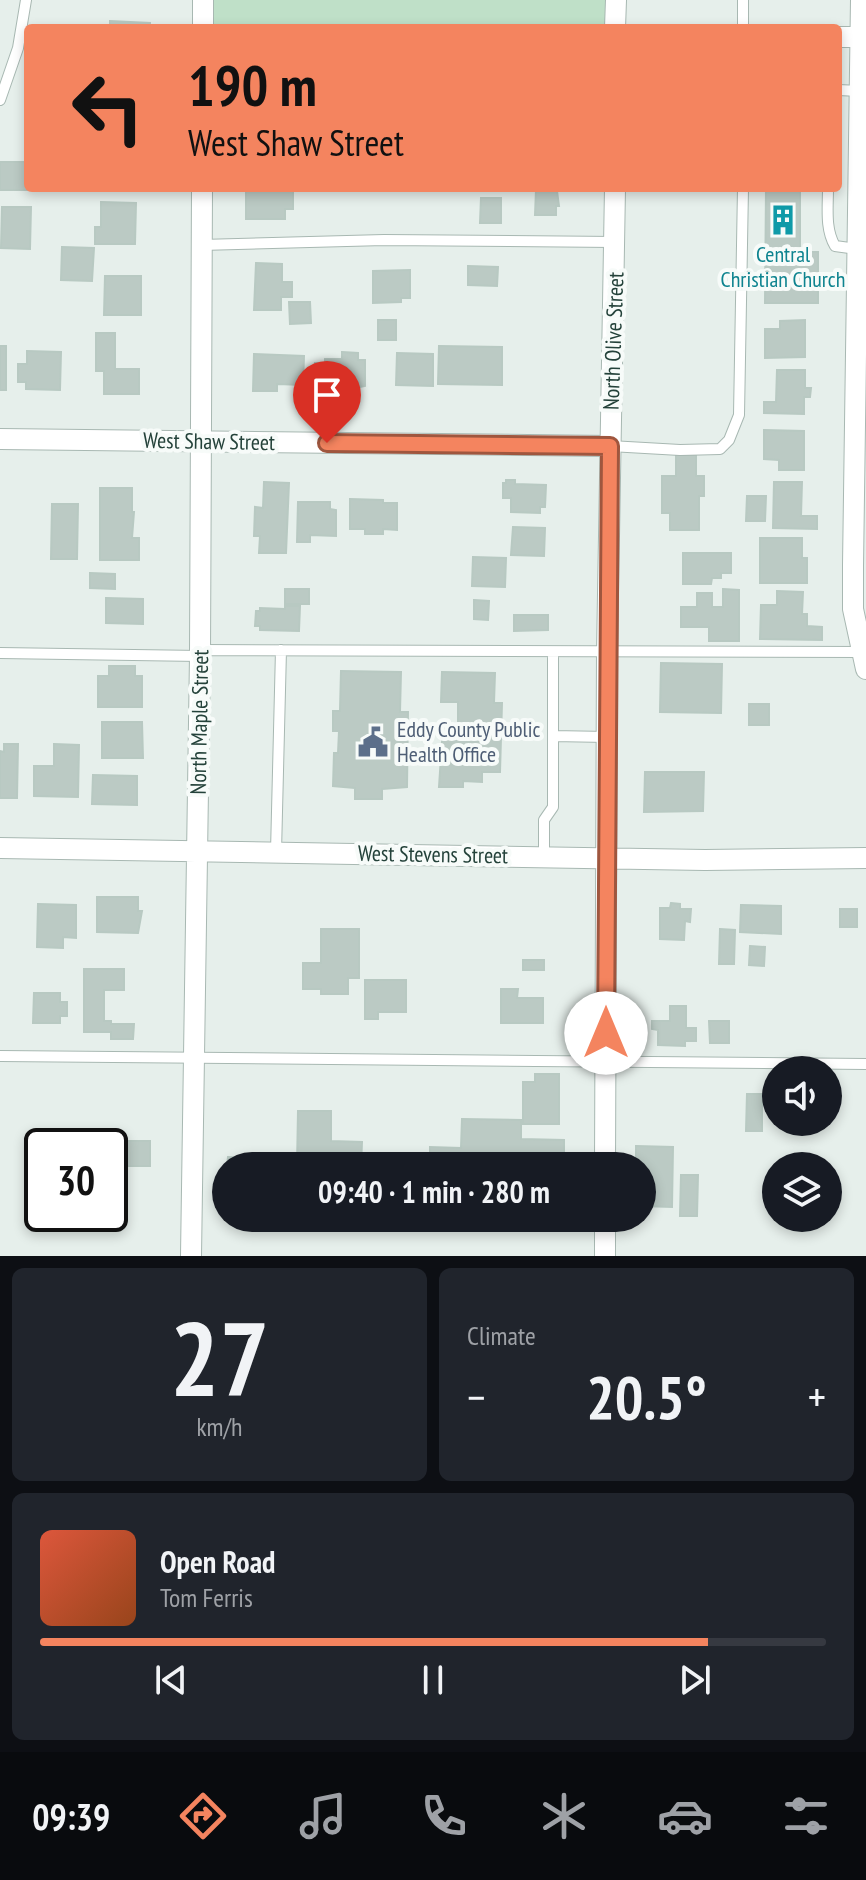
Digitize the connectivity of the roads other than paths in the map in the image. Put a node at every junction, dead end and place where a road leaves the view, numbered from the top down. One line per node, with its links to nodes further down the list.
1 (26, 0): 13 (lane)
2 (203, 0): 6 (street)
3 (616, 0): 7 (street)
4 (743, 0): 8 (lane)
5 (861, 0): 10 (street)
6 (203, 24)
7 (615, 24)
8 (743, 24)
9 (842, 37): 10 (street)
10 (863, 37): 12 (street)
11 (842, 90): 12 (lane)
12 (860, 91): 20 (street)
13 (0, 100)
14 (202, 192): 19 (street, North Maple Street)
15 (615, 192): 18 (street, North Olive Street)
16 (743, 192): 23 (lane)
17 (828, 192): 20 (lane)
18 (615, 242): 19 (lane); 23 (street, North Olive Street)
19 (201, 245): 22 (street, North Maple Street)
20 (857, 249): 29 (street)
21 (0, 439): 22 (street, West Shaw Street)
22 (201, 441): 23 (street, West Shaw Street); 28 (street, North Maple Street)
23 (610, 446): 26 (street, North Olive Street)
24 (281, 650): 25 (lane); 28 (lane); 34 (lane)
25 (553, 652): 26 (lane); 30 (lane)
26 (607, 652): 29 (lane); 31 (street, North Olive Street)
27 (0, 653): 28 (lane)
28 (200, 653): 33 (street, North Maple Street)
29 (864, 658)
30 (553, 736): 31 (lane); 35 (lane)
31 (607, 737): 36 (street, North Olive Street)
32 (0, 848): 33 (street, West Stevens Street)
33 (197, 849): 34 (street, West Stevens Street); 39 (street, North Maple Street)
34 (276, 852): 35 (street, West Stevens Street)
35 (544, 856): 36 (street, West Stevens Street)
36 (606, 857): 37 (street, West Stevens Street); 40 (street, North Olive Street)
37 (866, 858)
38 (0, 1056): 39 (lane)
39 (194, 1057): 40 (lane); 44 (street, North Maple Street)
40 (606, 1063): 41 (lane); 42 (street, North Olive Street)
41 (866, 1064)
42 (605, 1152)
43 (605, 1232): 45 (street)
44 (191, 1256)
45 (605, 1256)

